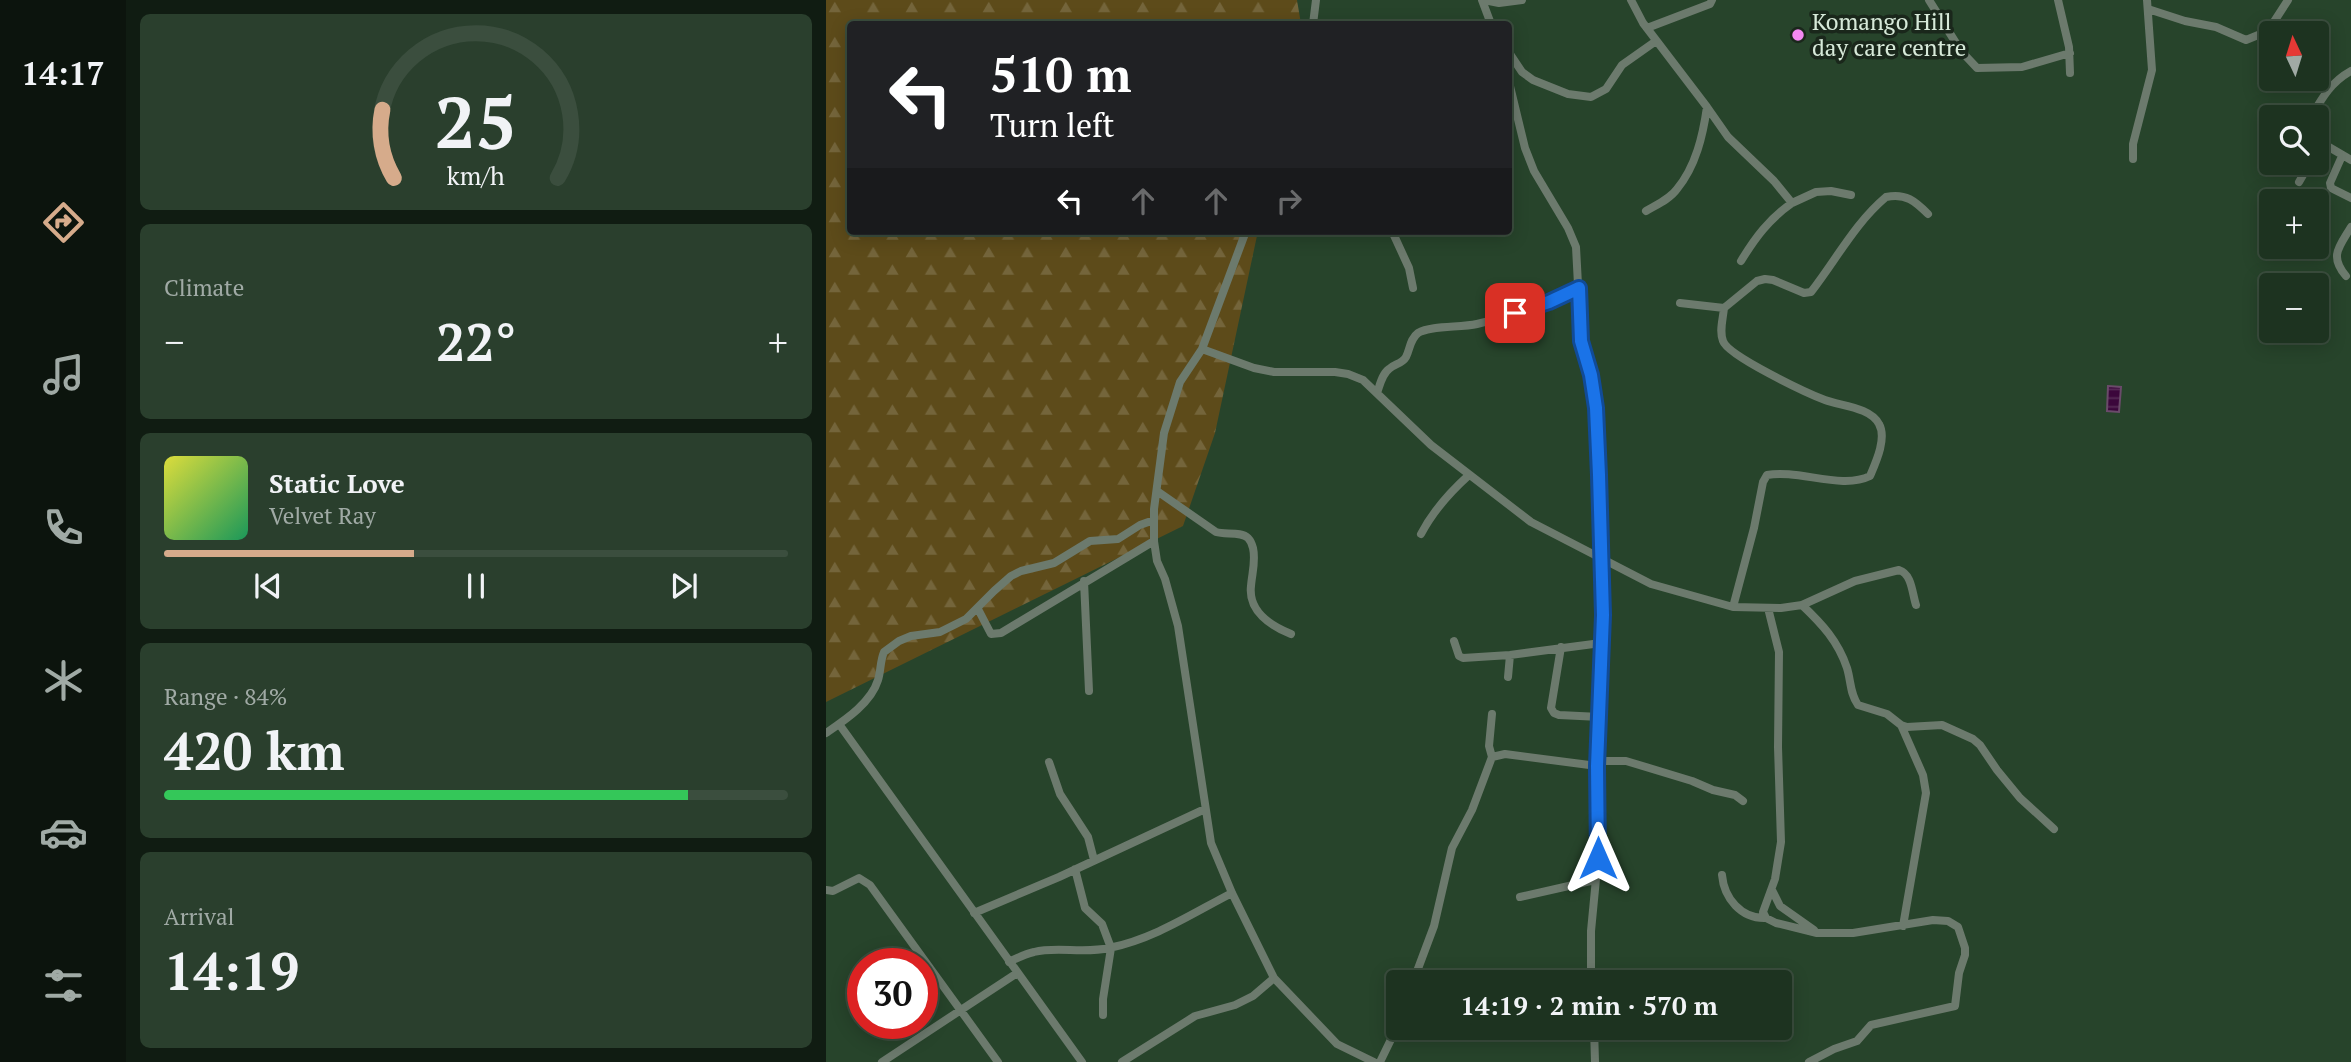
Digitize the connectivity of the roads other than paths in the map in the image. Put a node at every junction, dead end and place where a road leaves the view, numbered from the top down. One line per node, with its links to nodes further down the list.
1 (1317, 0): 10 (street)
2 (1483, 0): 3 (street); 11 (street)
3 (1522, 0)
4 (1632, 0): 12 (street)
5 (1712, 0): 12 (street)
6 (1929, 0): 14 (street)
7 (2058, 0): 14 (street)
8 (2288, 0): 9 (street)
9 (2147, 4): 23 (street)
10 (1313, 21)
11 (1490, 21)
12 (1647, 28): 13 (street)
13 (1656, 41): 15 (street); 20 (street)
14 (2070, 53): 17 (street)
15 (1512, 57)
16 (2351, 71): 19 (street)
17 (2070, 74)
18 (1512, 104): 38 (street)
19 (2318, 105)
20 (1707, 107): 29 (street); 30 (street)
21 (2329, 150): 22 (street)
22 (2342, 156): 24 (street); 28 (street)
23 (2133, 159)
24 (2351, 160)
25 (2303, 175): 26 (street)
26 (2299, 182)
27 (1851, 195): 29 (street)
28 (2351, 198)
29 (1792, 203): 35 (street)
30 (1646, 211)
31 (1928, 214): 40 (street)
32 (2351, 227): 36 (street)
33 (1245, 235): 41 (street)
34 (1394, 235): 37 (street)
35 (1741, 261)
36 (2346, 276)
37 (1413, 288)
38 (1579, 288): 42 (street); 48 (street)
39 (1680, 303): 40 (street)
40 (1724, 308): 52 (street)
41 (1202, 349): 42 (street); 44 (street)
42 (1377, 393): 43 (street)
43 (1468, 475): 46 (street); 48 (street)
44 (1157, 491): 45 (street); 55 (street)
45 (1154, 520): 47 (street); 54 (street)
46 (1421, 534)
47 (1154, 541): 49 (street); 71 (street)
48 (1601, 559): 52 (street); 57 (street)
49 (1084, 581): 54 (street); 61 (street)
50 (1802, 605): 51 (street); 53 (street); 65 (street)
51 (1916, 605)
52 (1733, 607): 53 (street)
53 (1768, 608): 78 (street)
54 (978, 609): 64 (street)
55 (1291, 634)
56 (1454, 641): 59 (street)
57 (1601, 643): 58 (street); 63 (street)
58 (1561, 647): 59 (street); 63 (street)
59 (1510, 655): 60 (street)
60 (1508, 677)
61 (1089, 691)
62 (1492, 714): 67 (street)
63 (1600, 717): 69 (street)
64 (839, 724): 66 (street); 81 (street)
65 (1901, 725): 72 (street); 83 (street)
66 (826, 733)
67 (1492, 757): 69 (street); 87 (street)
68 (1049, 762): 73 (street)
69 (1597, 763): 70 (street); 76 (street)
70 (1743, 801)
71 (1205, 809): 73 (street); 79 (street)
72 (2054, 829)
73 (1094, 860): 74 (street)
74 (1075, 869): 81 (street); 85 (street)
75 (1722, 875): 82 (street)
76 (1595, 880): 80 (street); 88 (street)
77 (826, 890): 91 (street)
78 (1772, 890): 82 (street); 84 (street)
79 (1232, 893): 85 (street); 90 (street)
80 (1520, 897)
81 (974, 913): 86 (street)
82 (1766, 918): 84 (street)
83 (1903, 926): 84 (street); 102 (street)
84 (1817, 933)
85 (1111, 948): 86 (street); 92 (street)
86 (1009, 962): 89 (street)
87 (1418, 970)
88 (1591, 970)
89 (1017, 973): 91 (street); 98 (street)
90 (1274, 978): 95 (street); 99 (street)
91 (961, 1012): 96 (street); 97 (street)
92 (1103, 1015)
93 (1391, 1040): 100 (street)
94 (1594, 1040): 101 (street)
95 (1371, 1061)
96 (882, 1062)
97 (998, 1062)
98 (1082, 1062)
99 (1122, 1062)
100 (1380, 1062)
101 (1595, 1062)
102 (1809, 1062)

